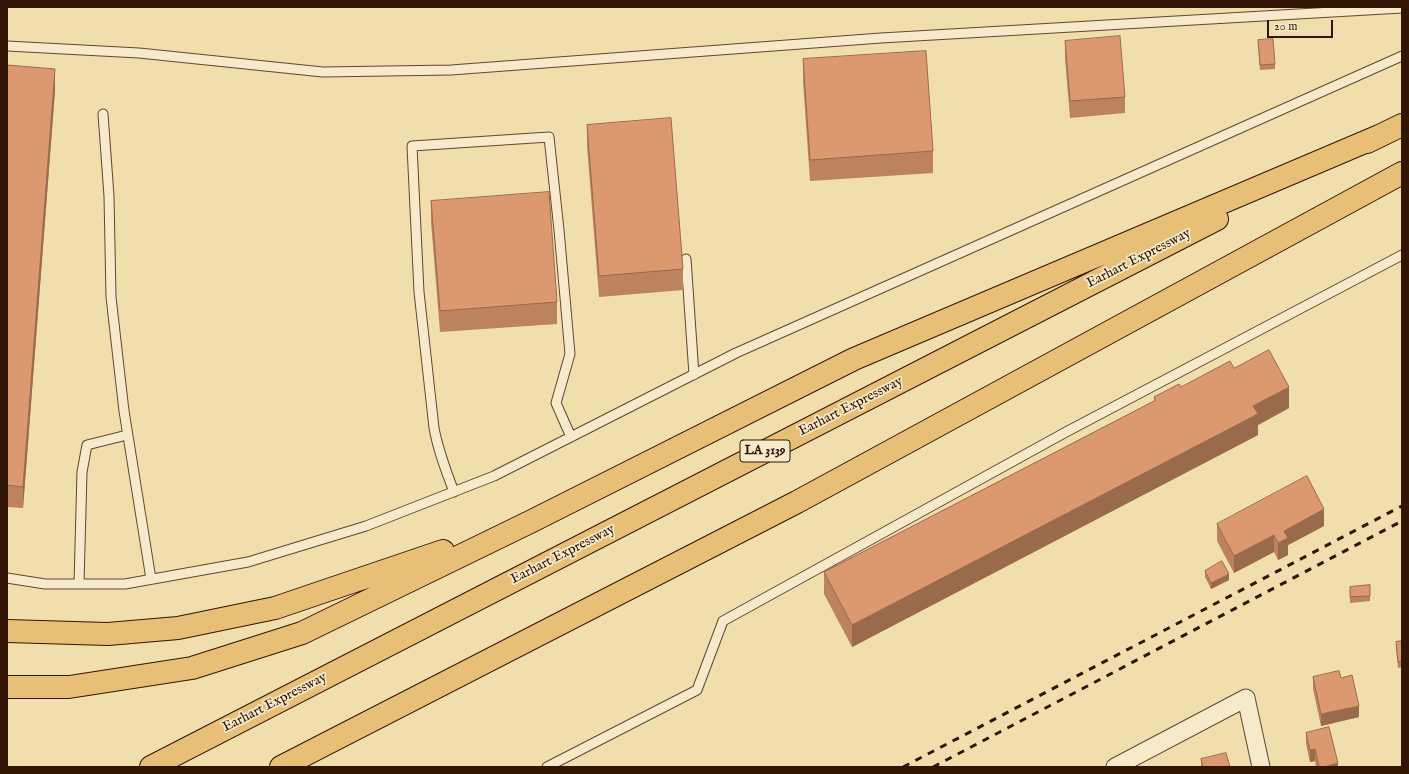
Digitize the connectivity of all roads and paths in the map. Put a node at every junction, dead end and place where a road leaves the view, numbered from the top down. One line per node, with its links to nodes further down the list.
1 (1402, 8): 2 (lane)
2 (7, 46)
3 (1402, 56): 10 (lane)
4 (103, 114): 11 (lane)
5 (1402, 125): 6 (highway, Earhart Expressway / LA 3139)
6 (1379, 136): 14 (highway); 20 (highway, Earhart Expressway / LA 3139)
7 (1399, 175): 21 (highway)
8 (1402, 255): 22 (lane)
9 (686, 259): 10 (lane)
10 (694, 375): 12 (lane)
11 (127, 435): 16 (lane); 17 (lane)
12 (571, 437): 13 (lane); 13 (lane)
13 (454, 492): 16 (lane)
14 (530, 522): 18 (highway); 19 (highway)
15 (7, 578): 17 (lane)
16 (151, 579): 17 (lane)
17 (79, 584)
18 (7, 630)
19 (7, 687)
20 (151, 767)
21 (281, 767)
22 (548, 767)
23 (1115, 767): 24 (street)
24 (1261, 767)

